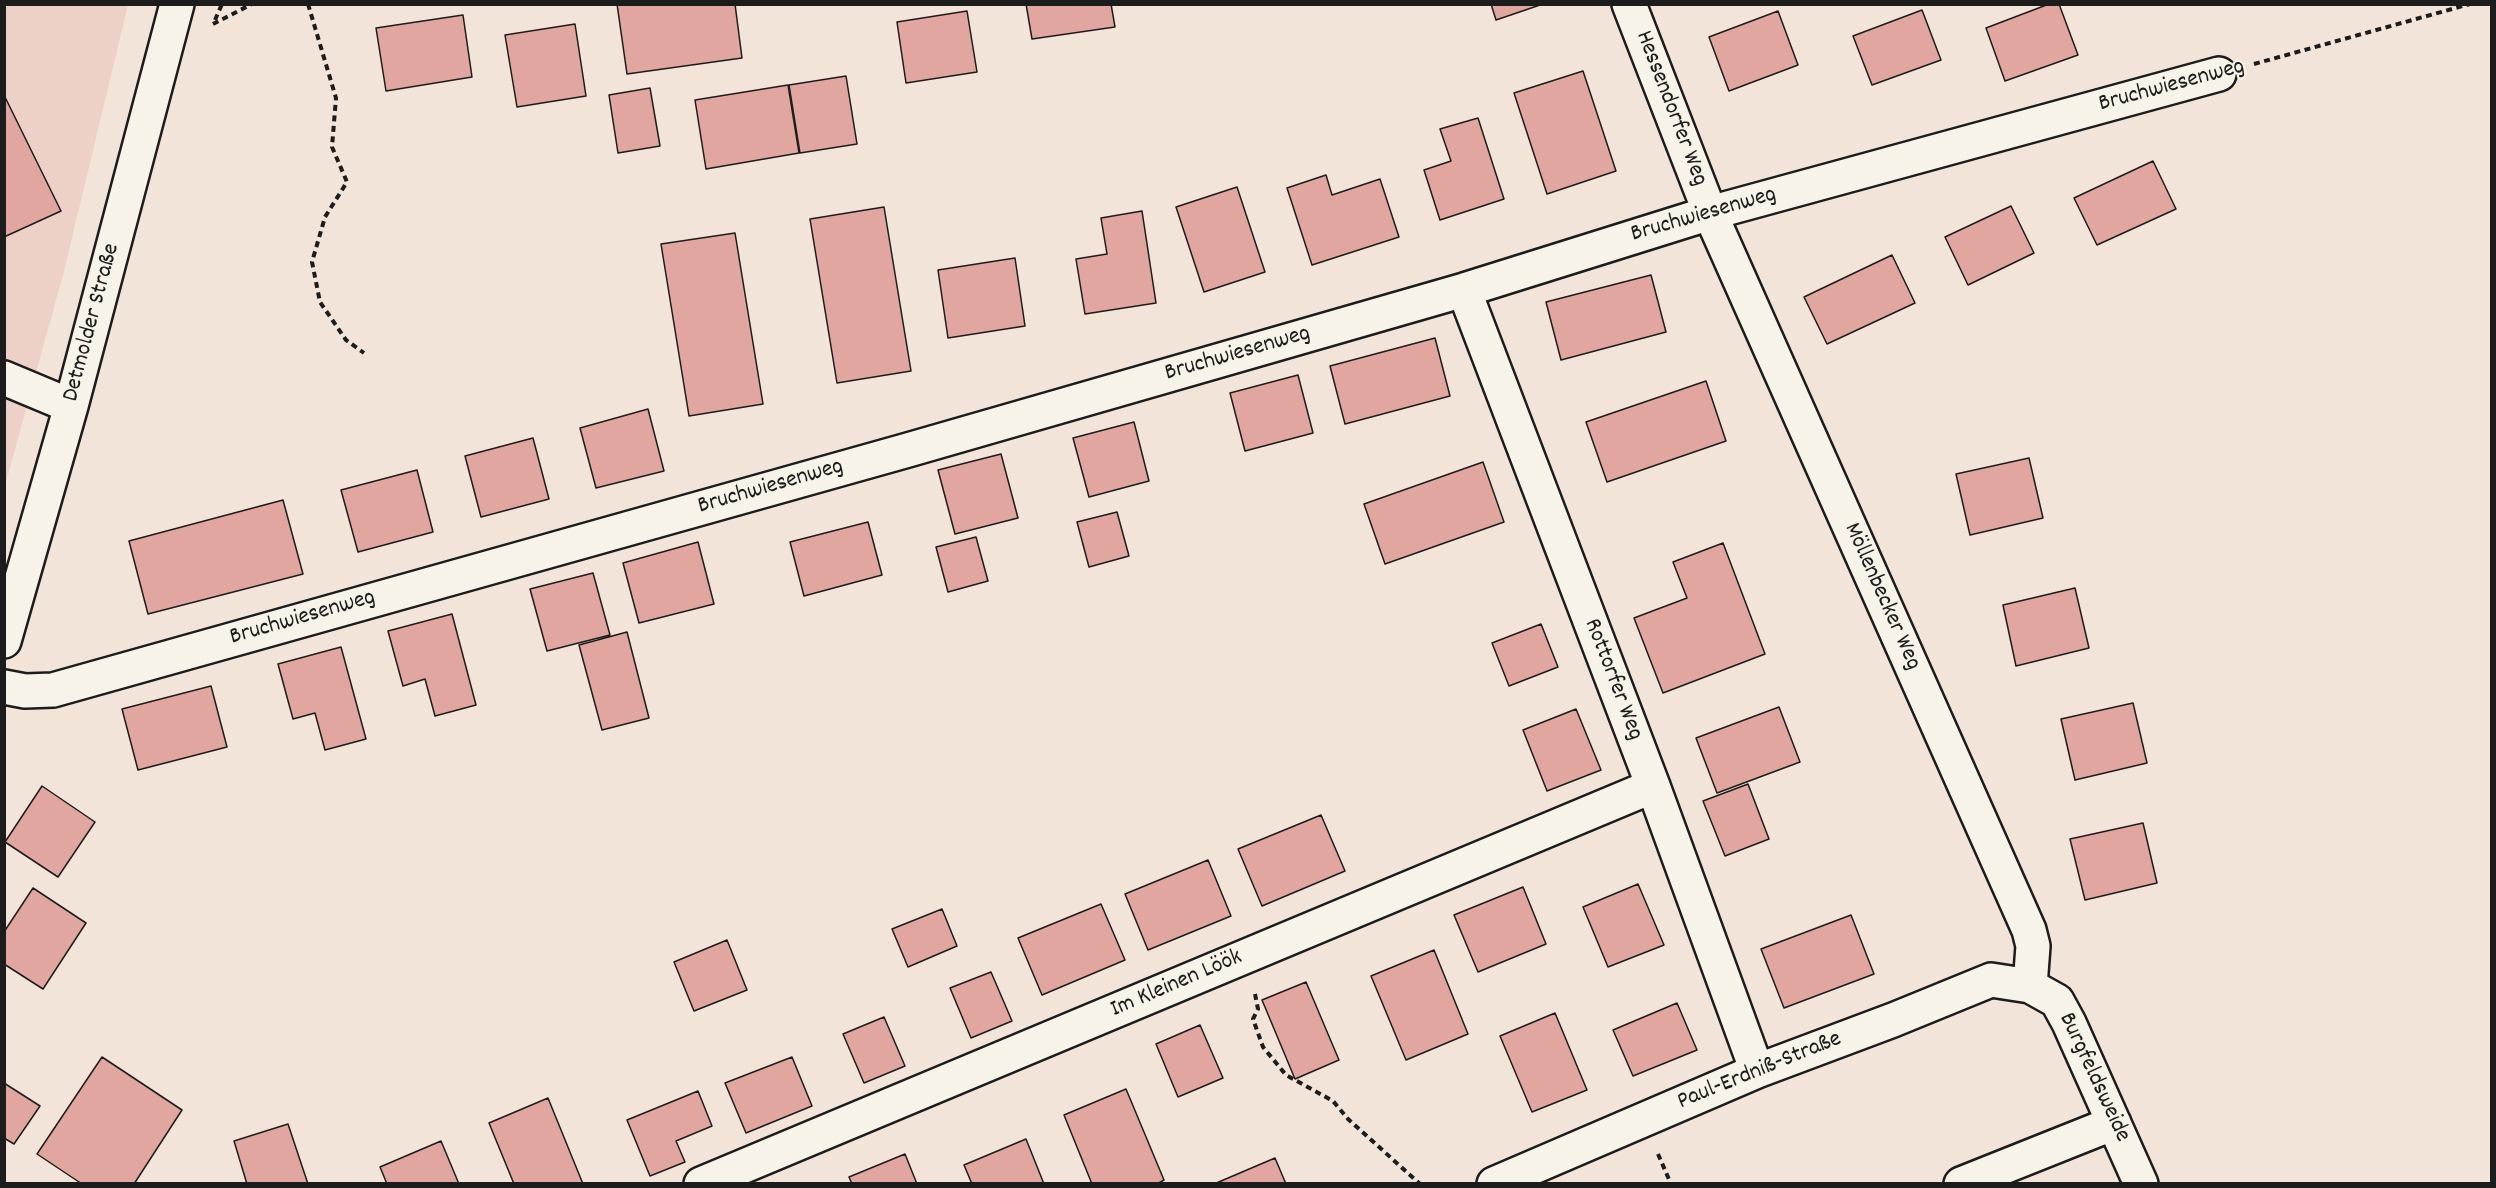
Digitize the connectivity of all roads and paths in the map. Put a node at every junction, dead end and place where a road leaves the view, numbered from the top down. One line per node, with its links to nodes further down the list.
1 (177, 4): 12 (street, Detmolder Straße)
2 (252, 4): 6 (path)
3 (308, 4): 10 (path)
4 (1629, 4): 8 (street, Hessendorfer Weg)
5 (2470, 4): 7 (path, Bruchwiesenweg)
6 (213, 24)
7 (2219, 74): 8 (street, Bruchwiesenweg)
8 (1710, 213): 9 (street, Bruchwiesenweg); 17 (street, Möllenbecker Weg)
9 (1464, 290): 14 (street, Bruchwiesenweg); 15 (street, Rottorfer Weg)
10 (364, 352)
11 (4, 378): 12 (street)
12 (71, 406): 13 (street, Detmolder Straße)
13 (4, 641)
14 (4, 687)
15 (1653, 786): 16 (street, Im Kleinen Löök); 18 (street, Rottorfer Weg)
16 (1245, 956): 20 (street, Im Kleinen Löök); 21 (path)
17 (2030, 986): 18 (street, Paul-Erdniß-Straße); 19 (street, Burgfeldsweide)
18 (1757, 1071): 22 (street, Paul-Erdniß-Straße)
19 (2114, 1123): 23 (street); 24 (street, Burgfeldsweide)
20 (701, 1184)
21 (1420, 1184)
22 (1494, 1184)
23 (1961, 1184)
24 (2141, 1184)

